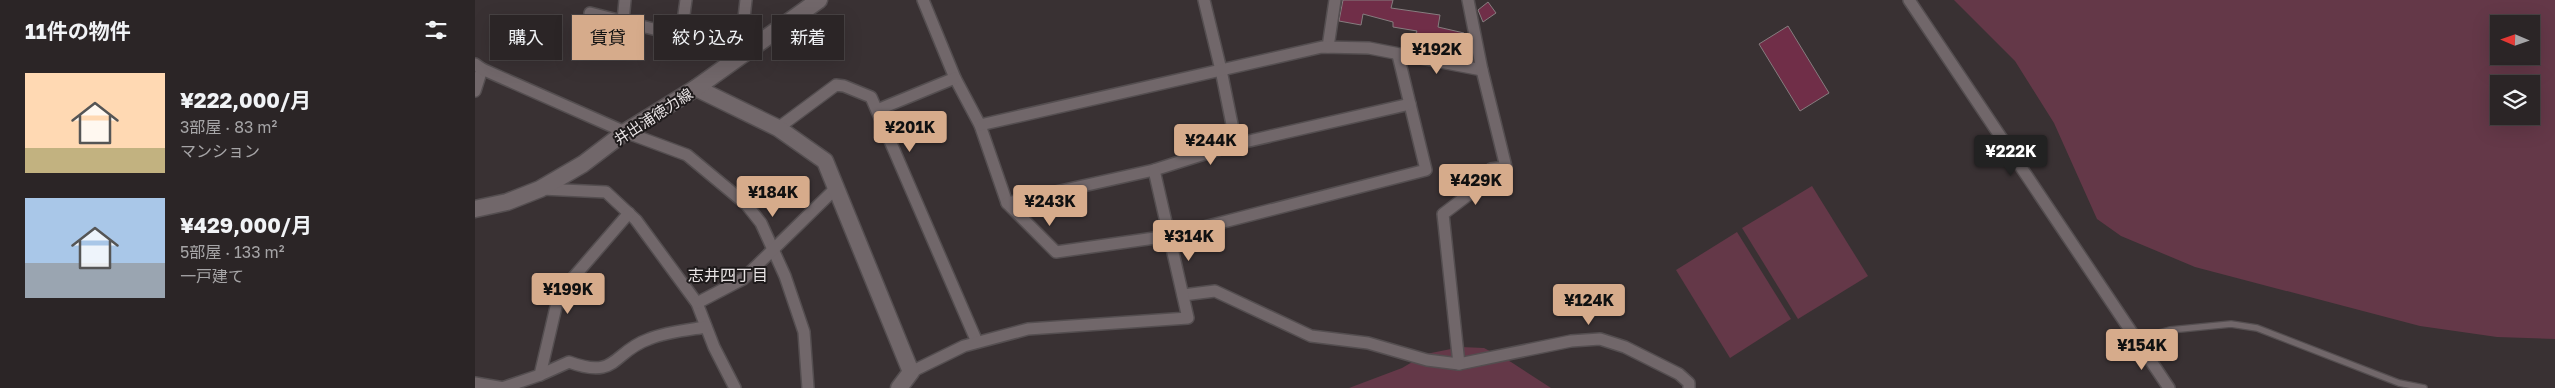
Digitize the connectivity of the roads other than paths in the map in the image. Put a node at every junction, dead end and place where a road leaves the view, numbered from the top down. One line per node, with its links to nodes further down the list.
1 (625, 0): 12 (street)
2 (687, 0): 13 (street)
3 (746, 0): 14 (street)
4 (819, 0): 15 (main road, 井出浦徳力線)
5 (923, 0): 22 (street)
6 (1204, 0): 20 (street)
7 (1335, 0): 16 (street)
8 (1468, 0): 21 (street)
9 (1909, 0): 42 (street)
10 (590, 13): 11 (street)
11 (598, 15)
12 (624, 15)
13 (684, 15)
14 (744, 15)
15 (762, 39)
16 (1328, 47): 17 (street); 20 (street)
17 (1398, 55): 21 (street); 25 (street)
18 (732, 60): 23 (main road, 井出浦徳力線)
19 (478, 67): 24 (street); 29 (street)
20 (1221, 70): 27 (street); 30 (street)
21 (1481, 70): 44 (street)
22 (955, 78): 26 (street); 27 (street)
23 (696, 88): 28 (main road); 29 (main road, 井出浦徳力線)
24 (475, 91)
25 (1410, 104): 30 (street); 37 (street)
26 (877, 110): 28 (street); 43 (street)
27 (980, 126): 34 (street)
28 (778, 128): 32 (main road)
29 (625, 132): 33 (main road, 井出浦徳力線); 38 (street)
30 (1236, 144): 31 (street)
31 (1154, 170): 34 (street); 37 (street)
32 (836, 188): 38 (street); 45 (main road)
33 (540, 189): 35 (main road, 井出浦徳力線); 36 (street)
34 (1007, 203): 37 (street)
35 (475, 209)
36 (629, 213): 40 (street); 46 (street)
37 (1169, 236): 39 (street)
38 (773, 249): 40 (street); 51 (street)
39 (1183, 295): 43 (street); 44 (street)
40 (697, 303): 41 (street)
41 (706, 326): 46 (street); 50 (street)
42 (2137, 340): 48 (lane); 54 (street)
43 (977, 342): 45 (street)
44 (1459, 364): 53 (street)
45 (911, 372): 52 (main road)
46 (540, 374): 49 (street)
47 (475, 383): 49 (street)
48 (2397, 386): 55 (lane)
49 (503, 388)
50 (735, 388)
51 (809, 388)
52 (899, 388)
53 (1689, 388)
54 (2169, 388)
55 (2424, 388)

